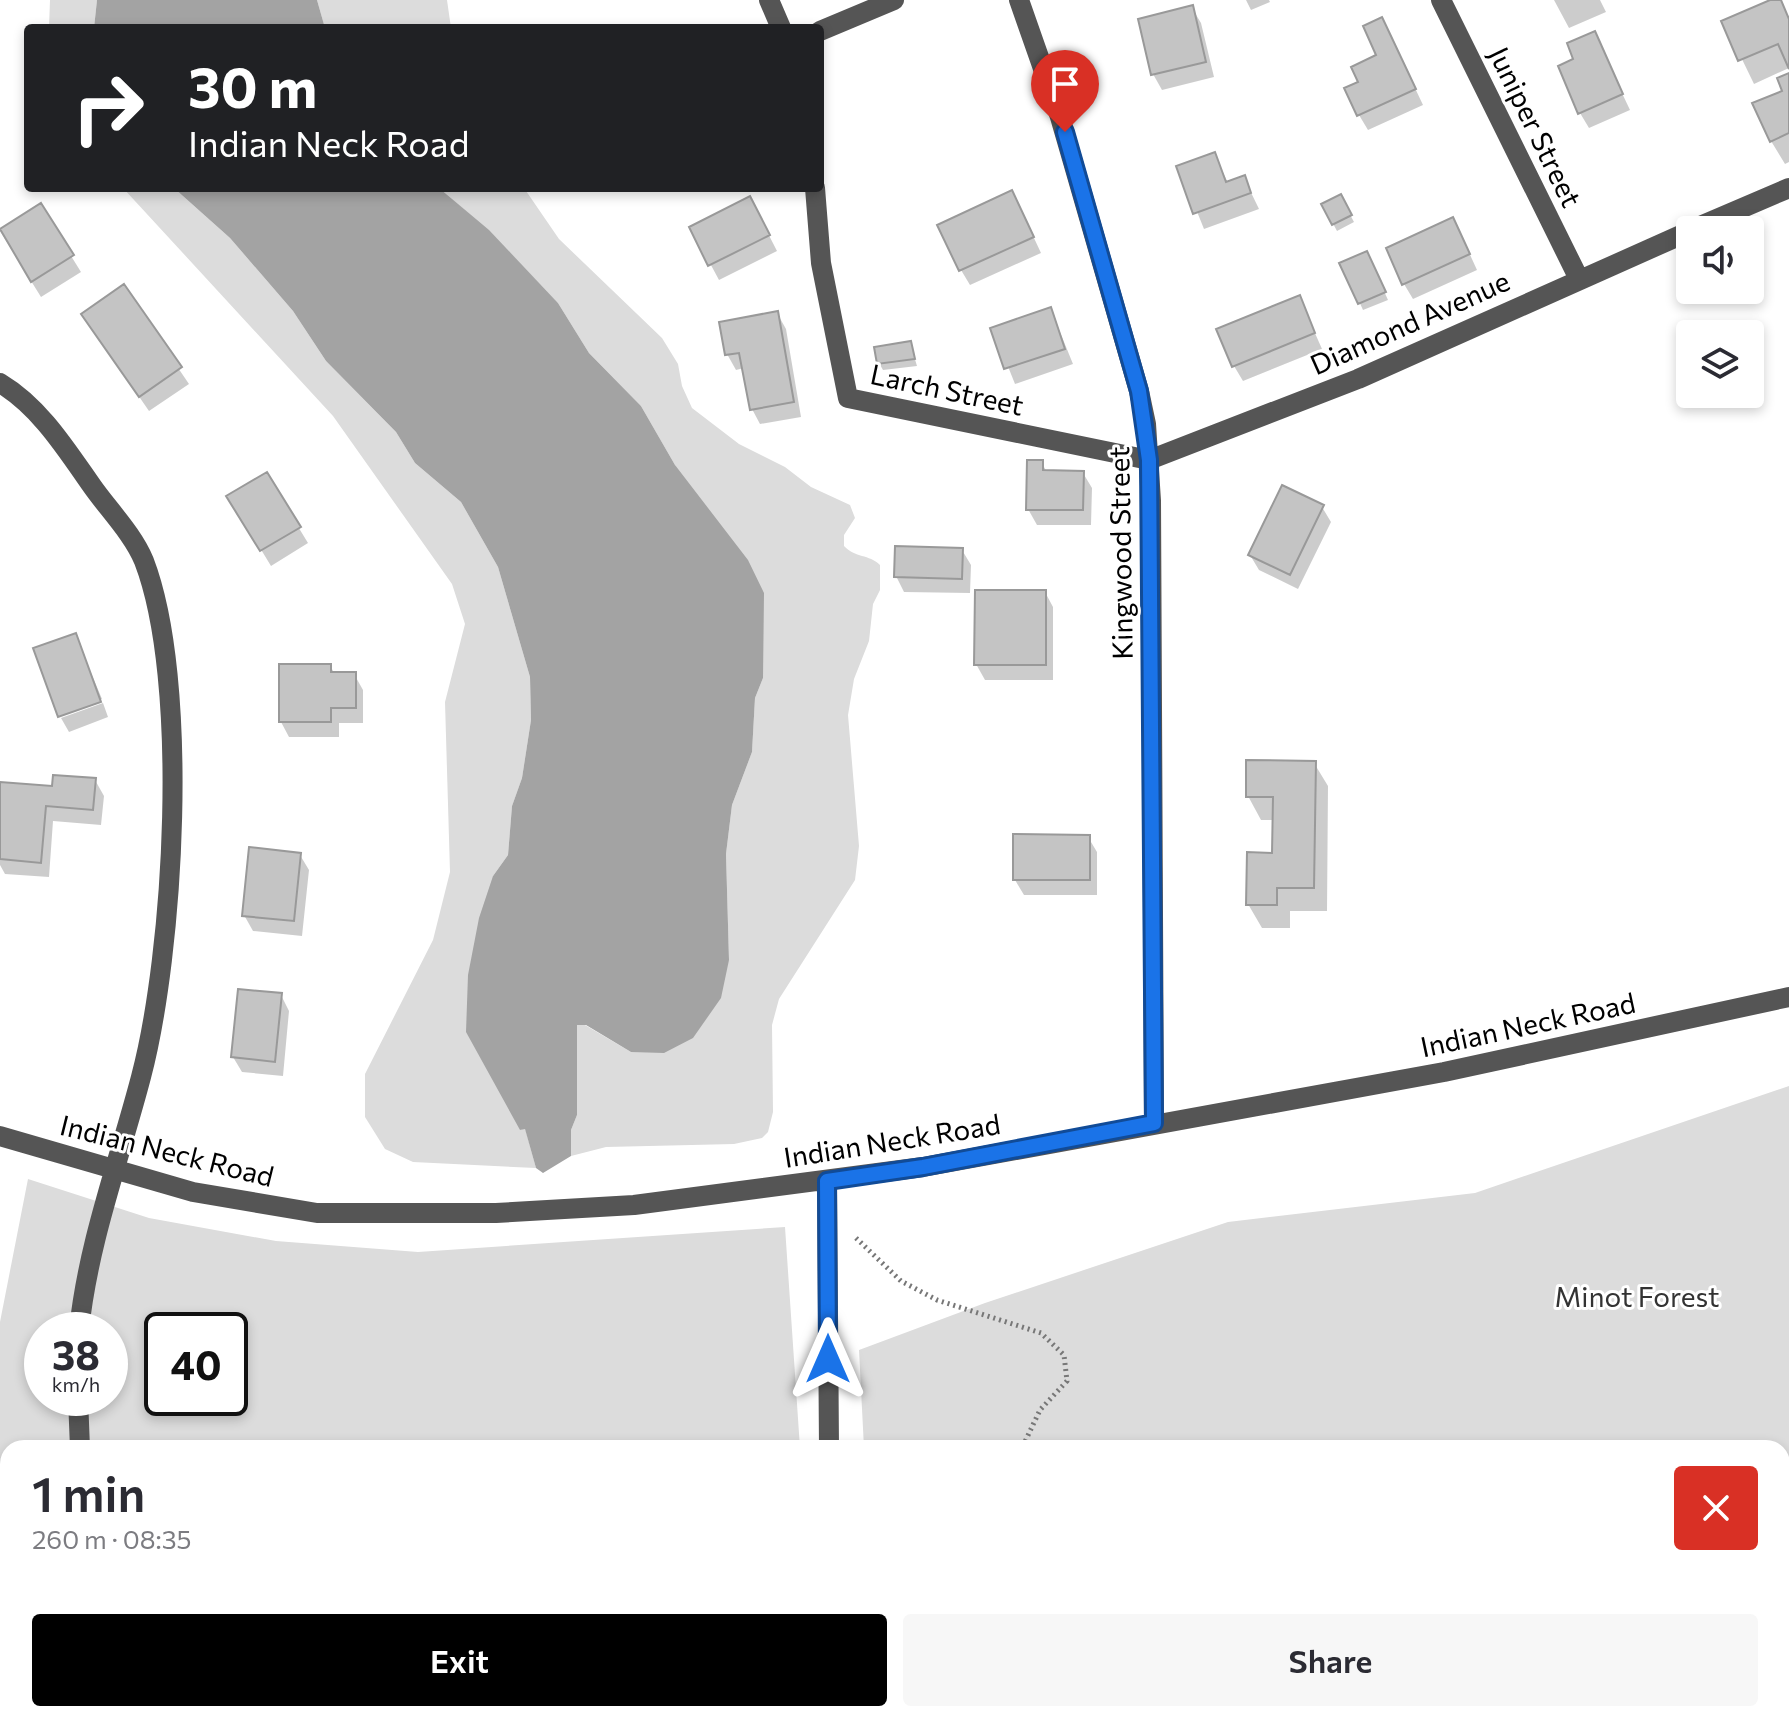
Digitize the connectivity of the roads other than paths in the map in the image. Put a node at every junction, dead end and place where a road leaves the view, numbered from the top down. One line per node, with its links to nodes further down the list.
1 (769, 0): 5 (street)
2 (894, 0): 6 (street)
3 (1019, 0): 13 (street, Kingwood Street)
4 (1441, 0): 11 (street, Juniper Street)
5 (779, 24)
6 (824, 29)
7 (1789, 188): 9 (street, Diamond Avenue)
8 (815, 192): 13 (street, Larch Street)
9 (1724, 216)
10 (1676, 237): 11 (street, Diamond Avenue)
11 (1579, 279): 13 (street, Diamond Avenue)
12 (0, 383): 17 (street)
13 (1149, 460): 15 (street, Kingwood Street)
14 (1789, 997): 15 (street, Indian Neck Road)
15 (1154, 1123): 18 (street, Indian Neck Road)
16 (0, 1136): 17 (street, Indian Neck Road)
17 (112, 1166): 18 (street, Indian Neck Road); 19 (street)
18 (827, 1181): 22 (street)
19 (83, 1312)
20 (79, 1416): 21 (street)
21 (80, 1440)
22 (829, 1440)

